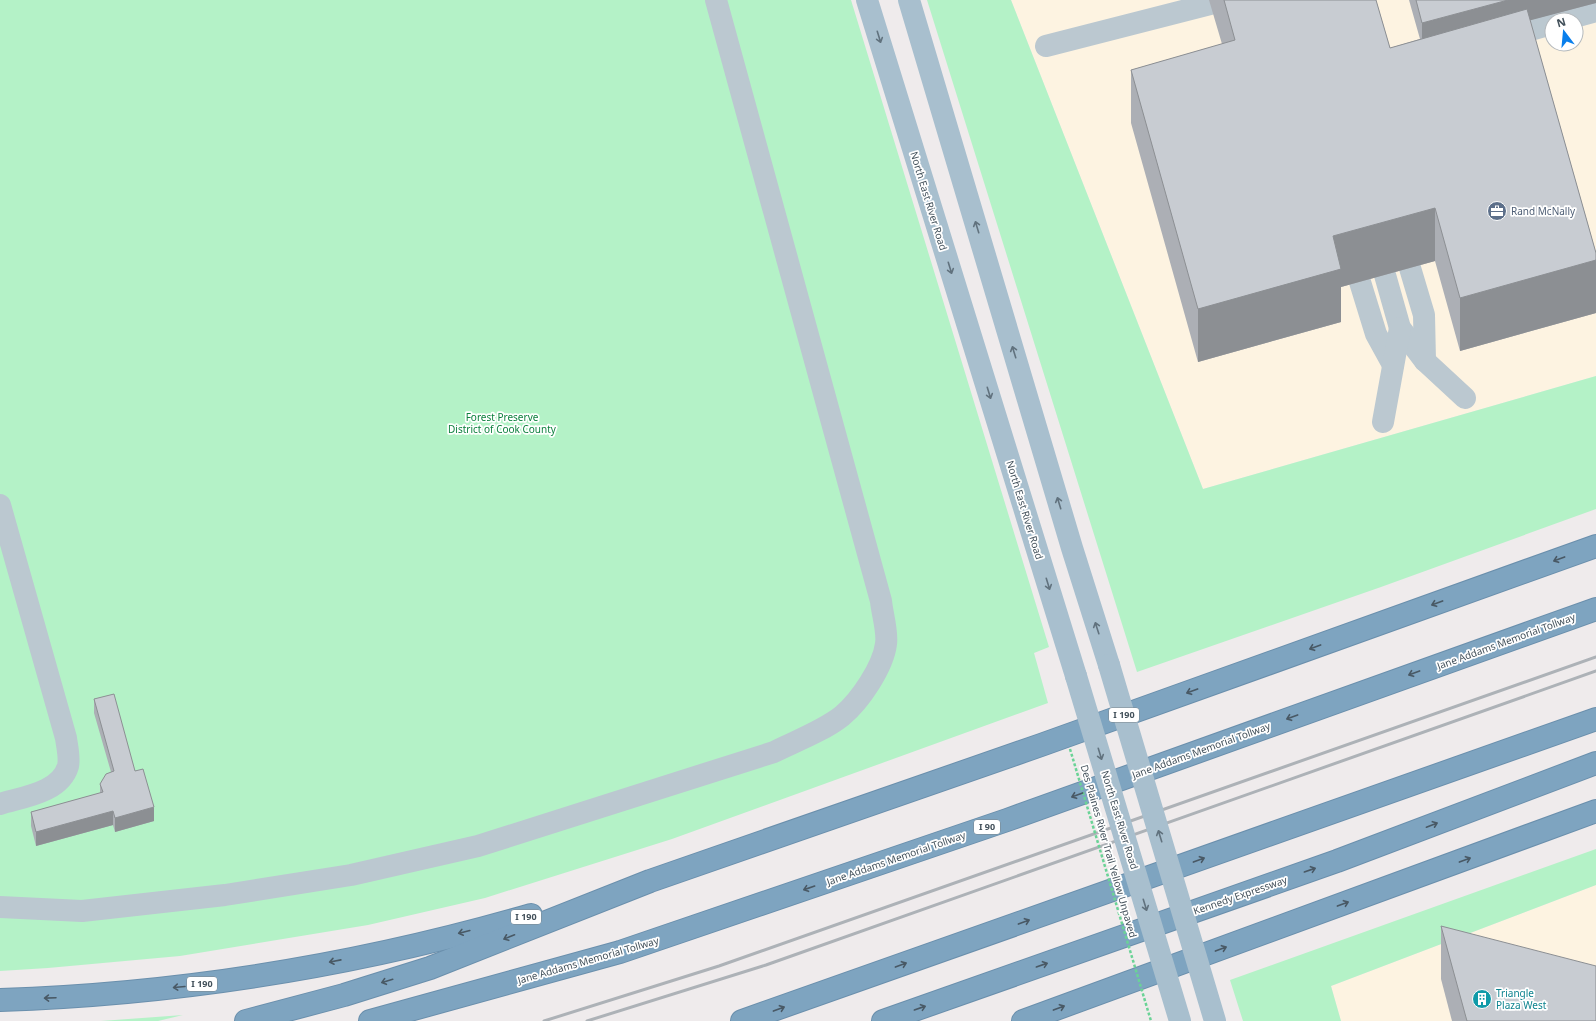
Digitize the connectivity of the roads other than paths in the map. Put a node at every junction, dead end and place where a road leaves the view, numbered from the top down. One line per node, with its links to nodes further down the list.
1 (716, 0): 26 (lane)
2 (867, 0): 33 (main road, North East River Road, one-way to 33, bridge)
3 (909, 0): 34 (main road, one-way to 3, bridge)
4 (1210, 4): 9 (lane)
5 (1596, 11): 6 (lane)
6 (1584, 14)
7 (1544, 26): 8 (lane)
8 (1484, 43)
9 (1046, 46)
10 (1410, 268): 14 (lane)
11 (1385, 275): 13 (lane)
12 (1360, 282): 15 (lane)
13 (1400, 328): 14 (lane); 15 (lane)
14 (1425, 361): 16 (lane)
15 (1393, 365): 17 (lane)
16 (1465, 398)
17 (1383, 422)
18 (0, 505): 23 (lane)
19 (1596, 546): 25 (highway, I 190, one-way to 25)
20 (1596, 609): 29 (highway, Jane Addams Memorial Tollway / I 90, one-way to 29)
21 (1596, 719): 30 (highway, one-way to 21)
22 (1596, 763): 31 (highway, Kennedy Expressway, one-way to 22)
23 (0, 804)
24 (1596, 811): 32 (highway, one-way to 24)
25 (650, 881): 27 (highway, I 190, one-way to 27); 28 (highway, one-way to 28)
26 (0, 907)
27 (0, 1000)
28 (246, 1021)
29 (370, 1021)
30 (742, 1021)
31 (883, 1021)
32 (1022, 1021)
33 (1180, 1021)
34 (1215, 1021)

